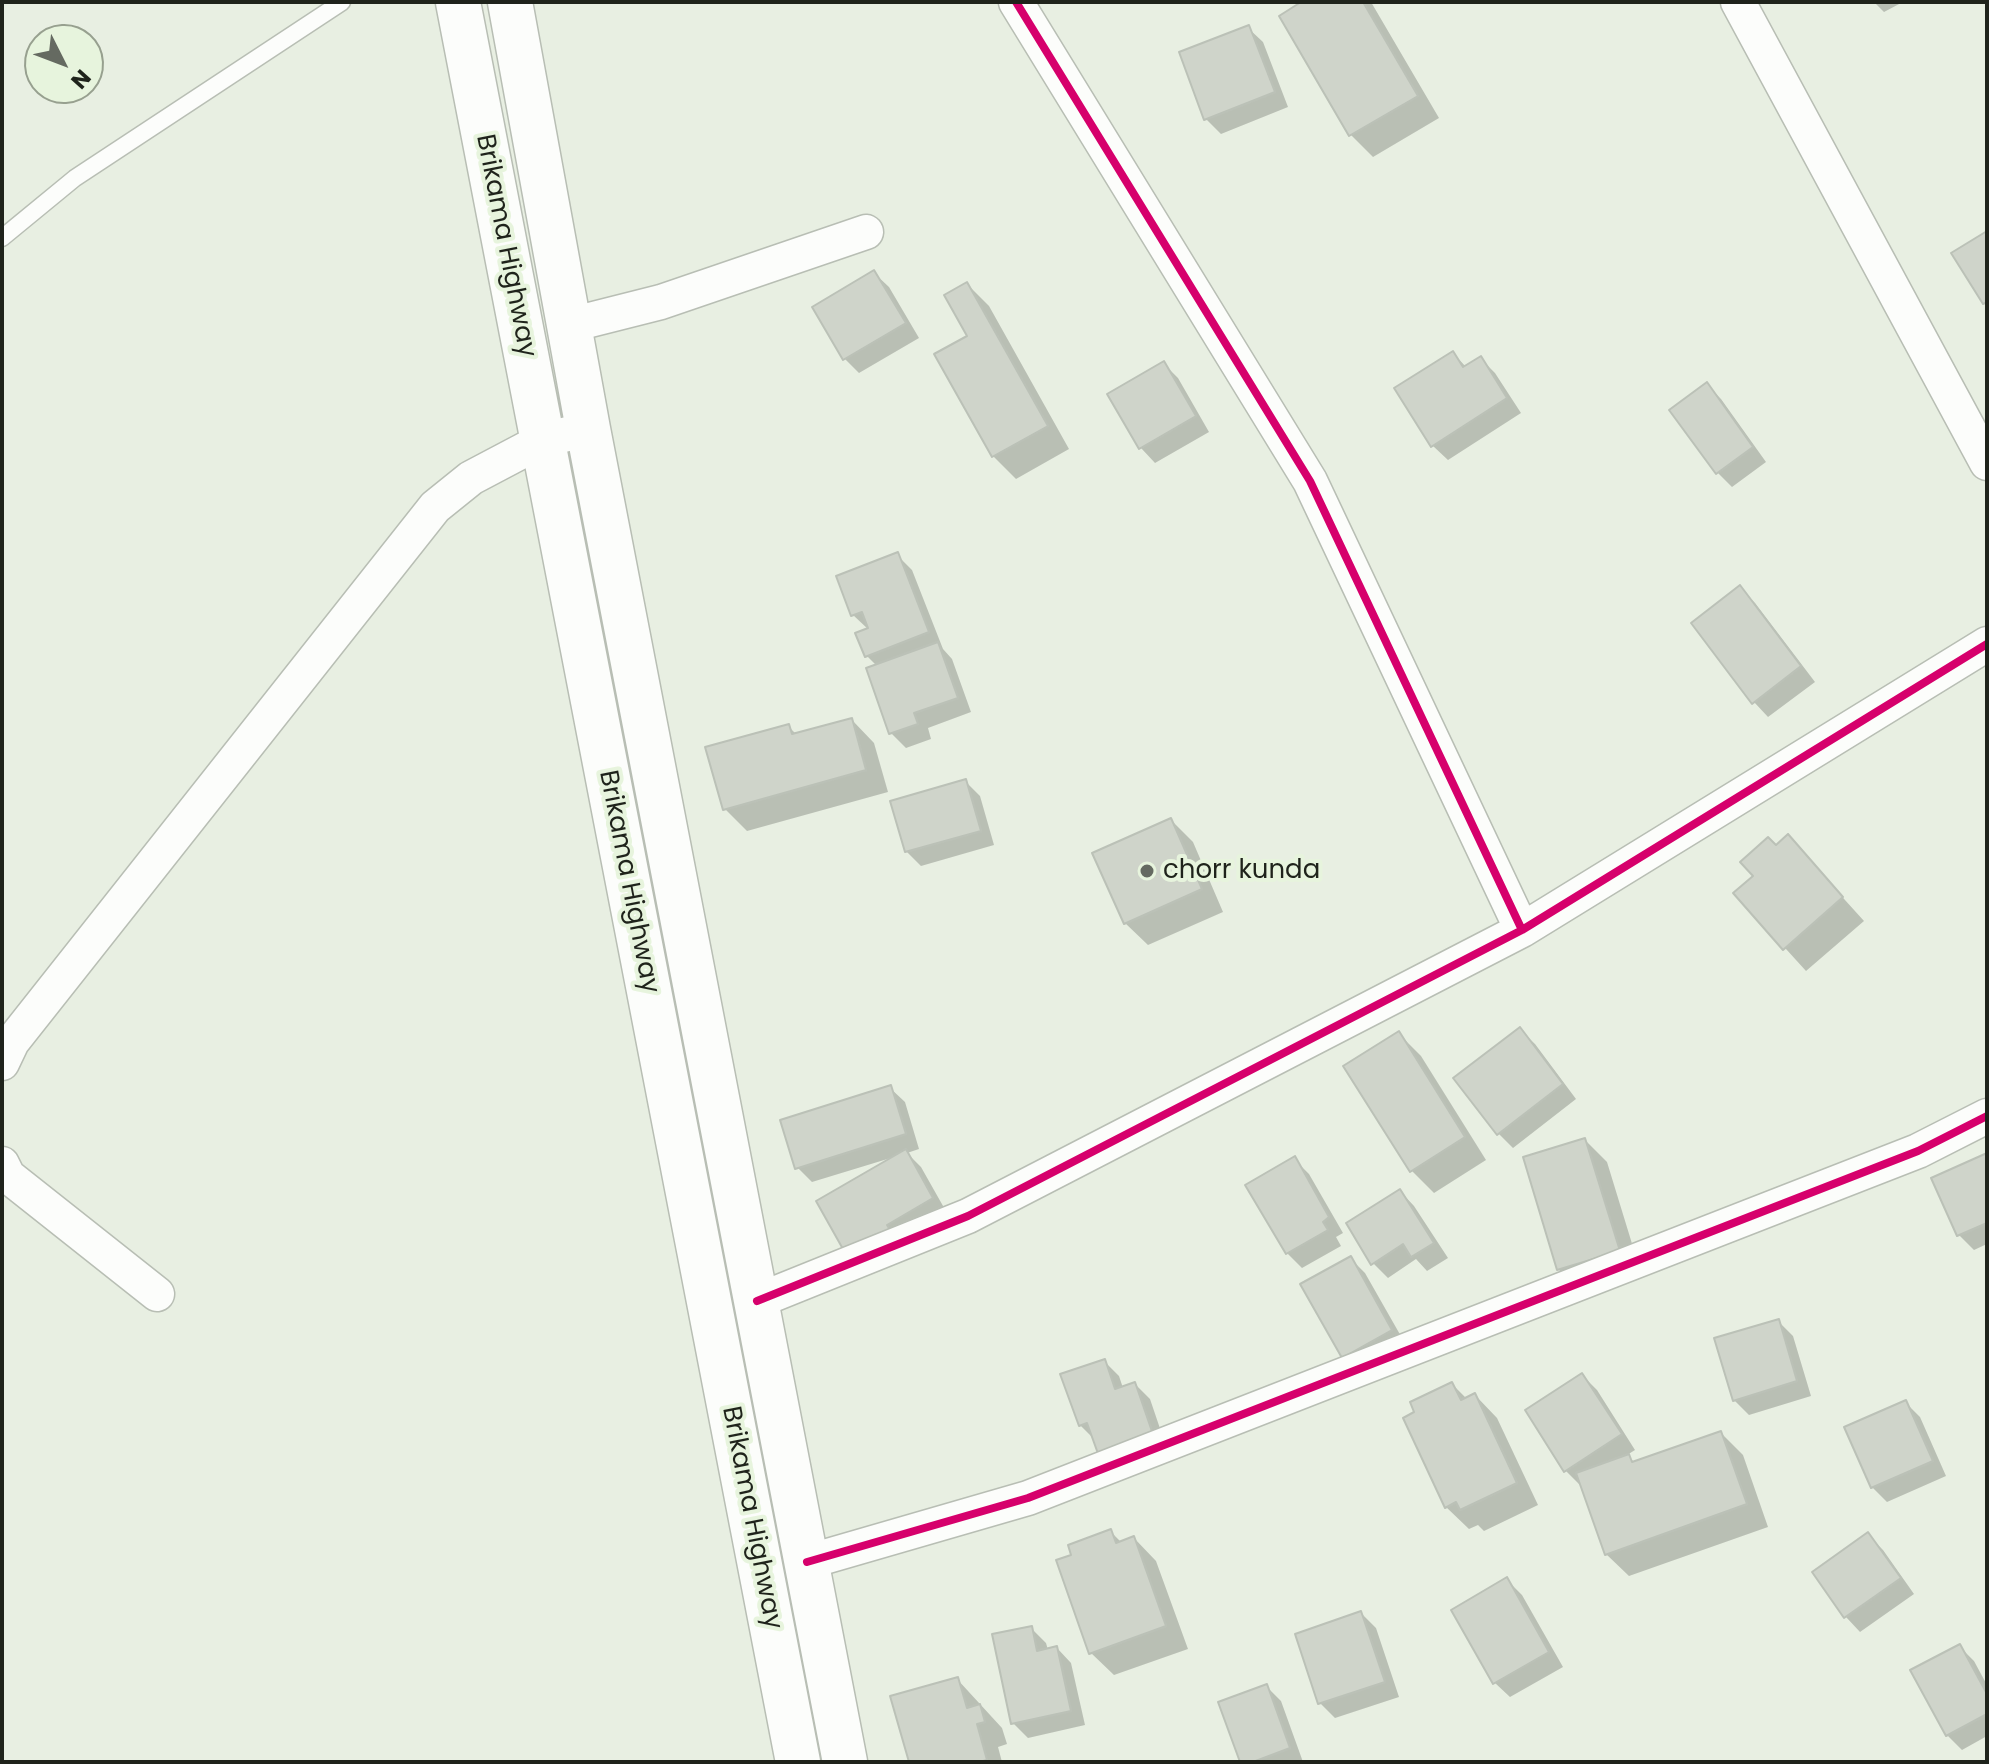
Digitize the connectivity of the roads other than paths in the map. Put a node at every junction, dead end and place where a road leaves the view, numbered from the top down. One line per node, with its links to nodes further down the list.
1 (342, 2): 7 (lane)
2 (458, 2): 10 (highway, Brikama Highway)
3 (510, 2): 8 (highway, Brikama Highway)
4 (1016, 2): 13 (street)
5 (1738, 2): 11 (street)
6 (866, 232): 8 (street)
7 (2, 238)
8 (570, 325): 9 (highway, Brikama Highway)
9 (588, 429): 10 (street); 18 (highway, Brikama Highway)
10 (543, 440): 14 (street); 20 (highway, Brikama Highway)
11 (1987, 463)
12 (1987, 644): 13 (street)
13 (1522, 930): 18 (street)
14 (2, 1063)
15 (1987, 1116): 19 (street)
16 (2, 1164): 17 (street)
17 (157, 1294)
18 (757, 1301): 19 (highway, Brikama Highway)
19 (807, 1562): 21 (highway, Brikama Highway)
20 (798, 1762)
21 (845, 1762)

